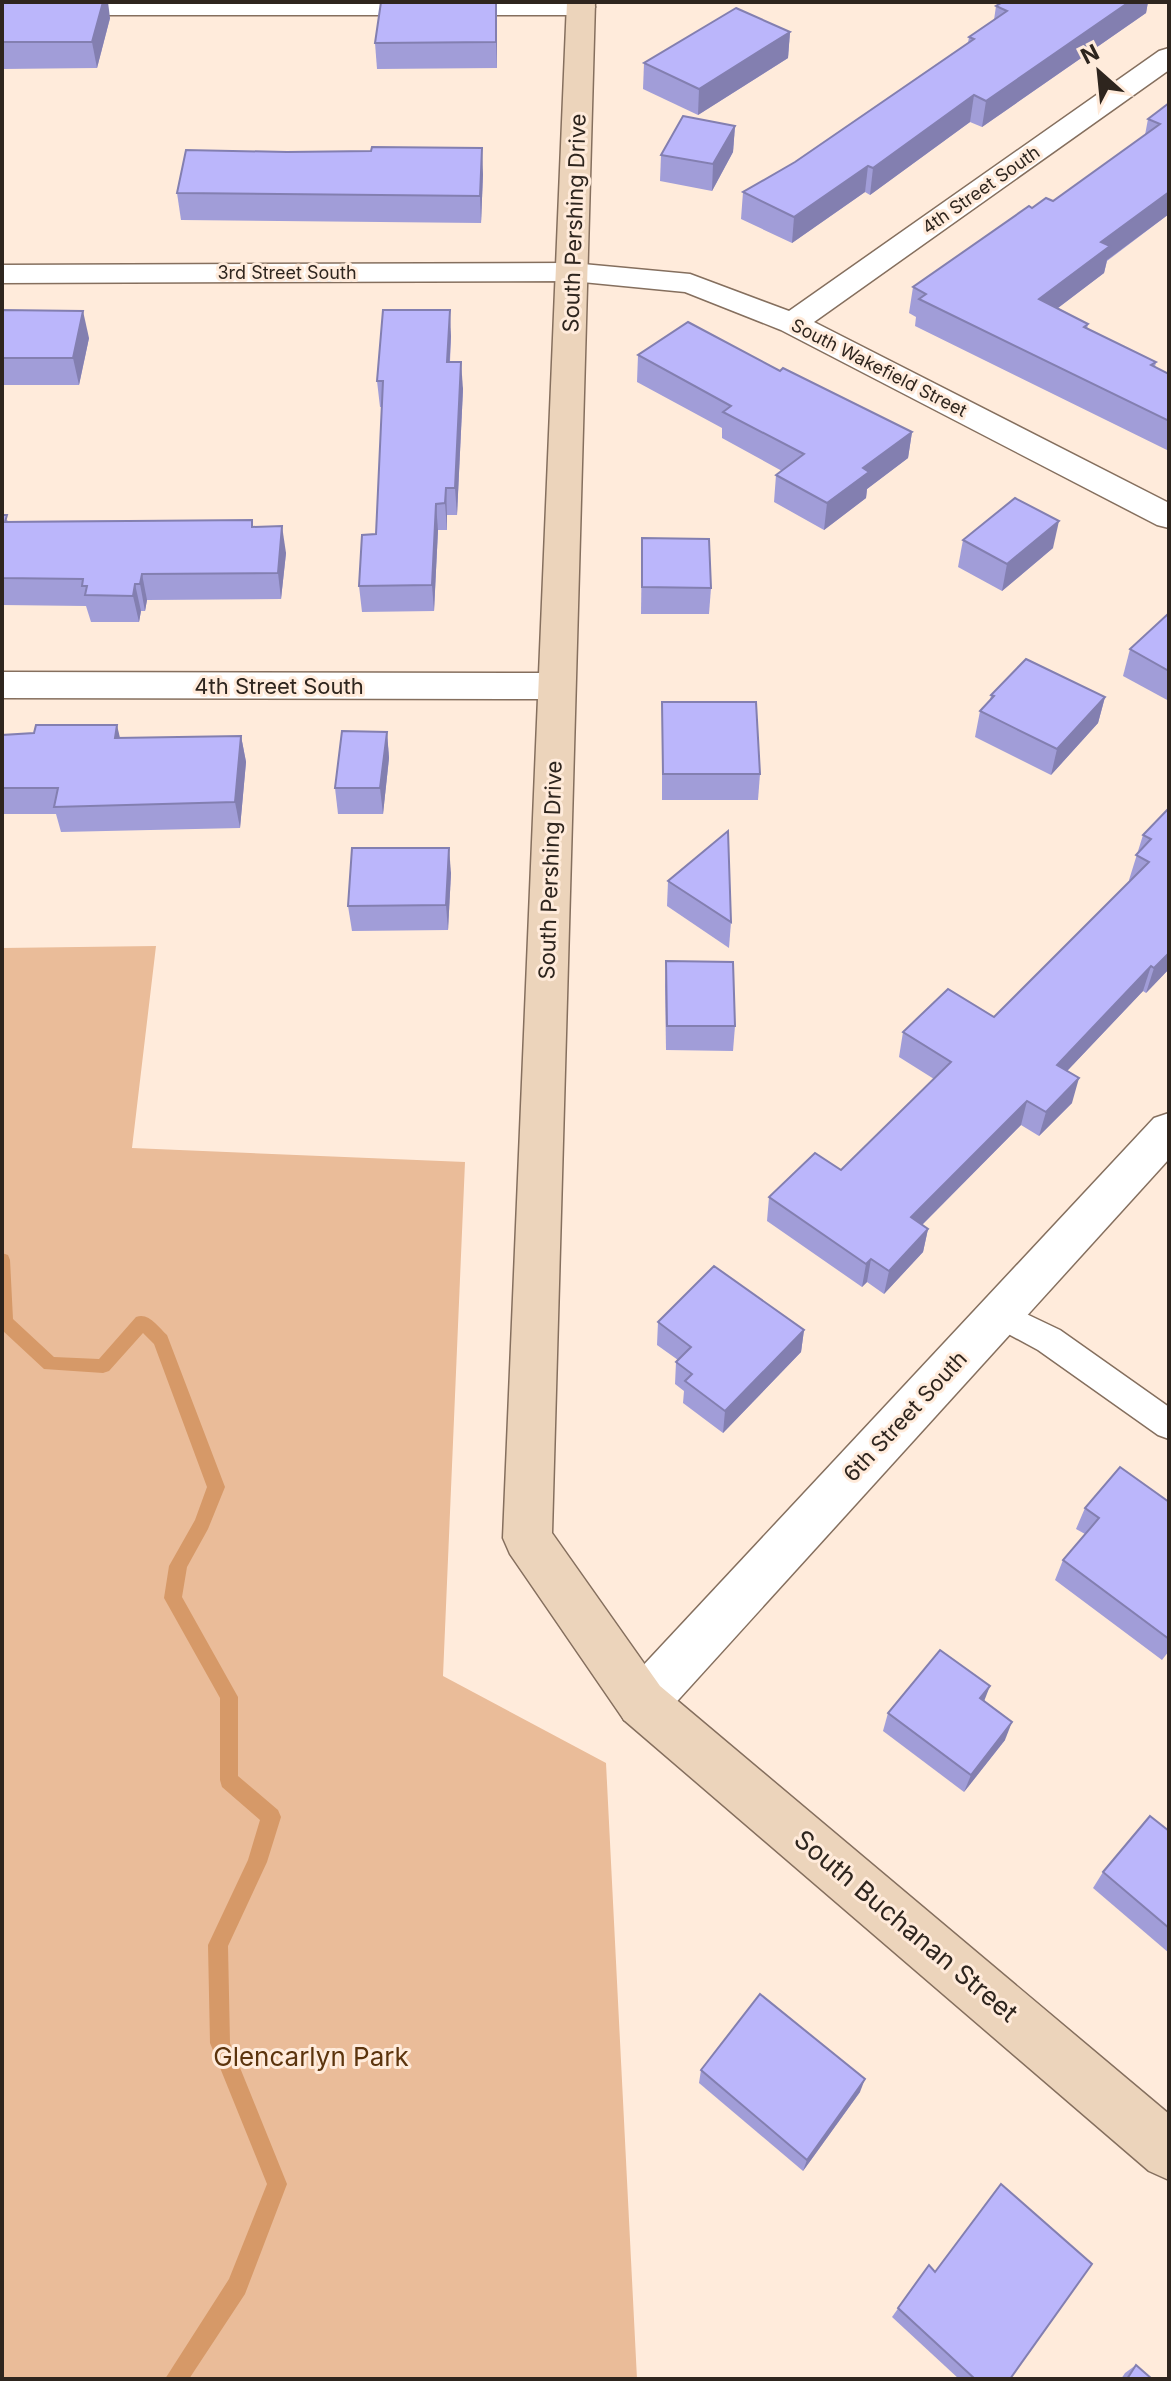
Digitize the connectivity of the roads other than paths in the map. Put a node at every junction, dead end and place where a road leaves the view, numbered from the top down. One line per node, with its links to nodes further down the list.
1 (581, 5): 2 (street); 4 (street, South Pershing Drive)
2 (2, 7)
3 (1169, 57): 6 (street, 4th Street South)
4 (572, 272): 5 (street, 3rd Street South); 6 (street, South Wakefield Street); 9 (street, South Pershing Drive)
5 (2, 274)
6 (792, 323): 7 (street, South Wakefield Street)
7 (1169, 517)
8 (2, 685): 9 (street, 4th Street South)
9 (556, 686): 13 (street, South Pershing Drive)
10 (1169, 1130): 11 (street, 6th Street South)
11 (999, 1314): 12 (lane); 13 (street, 6th Street South)
12 (1169, 1425)
13 (642, 1703): 14 (street, South Buchanan Street)
14 (1169, 2151)

